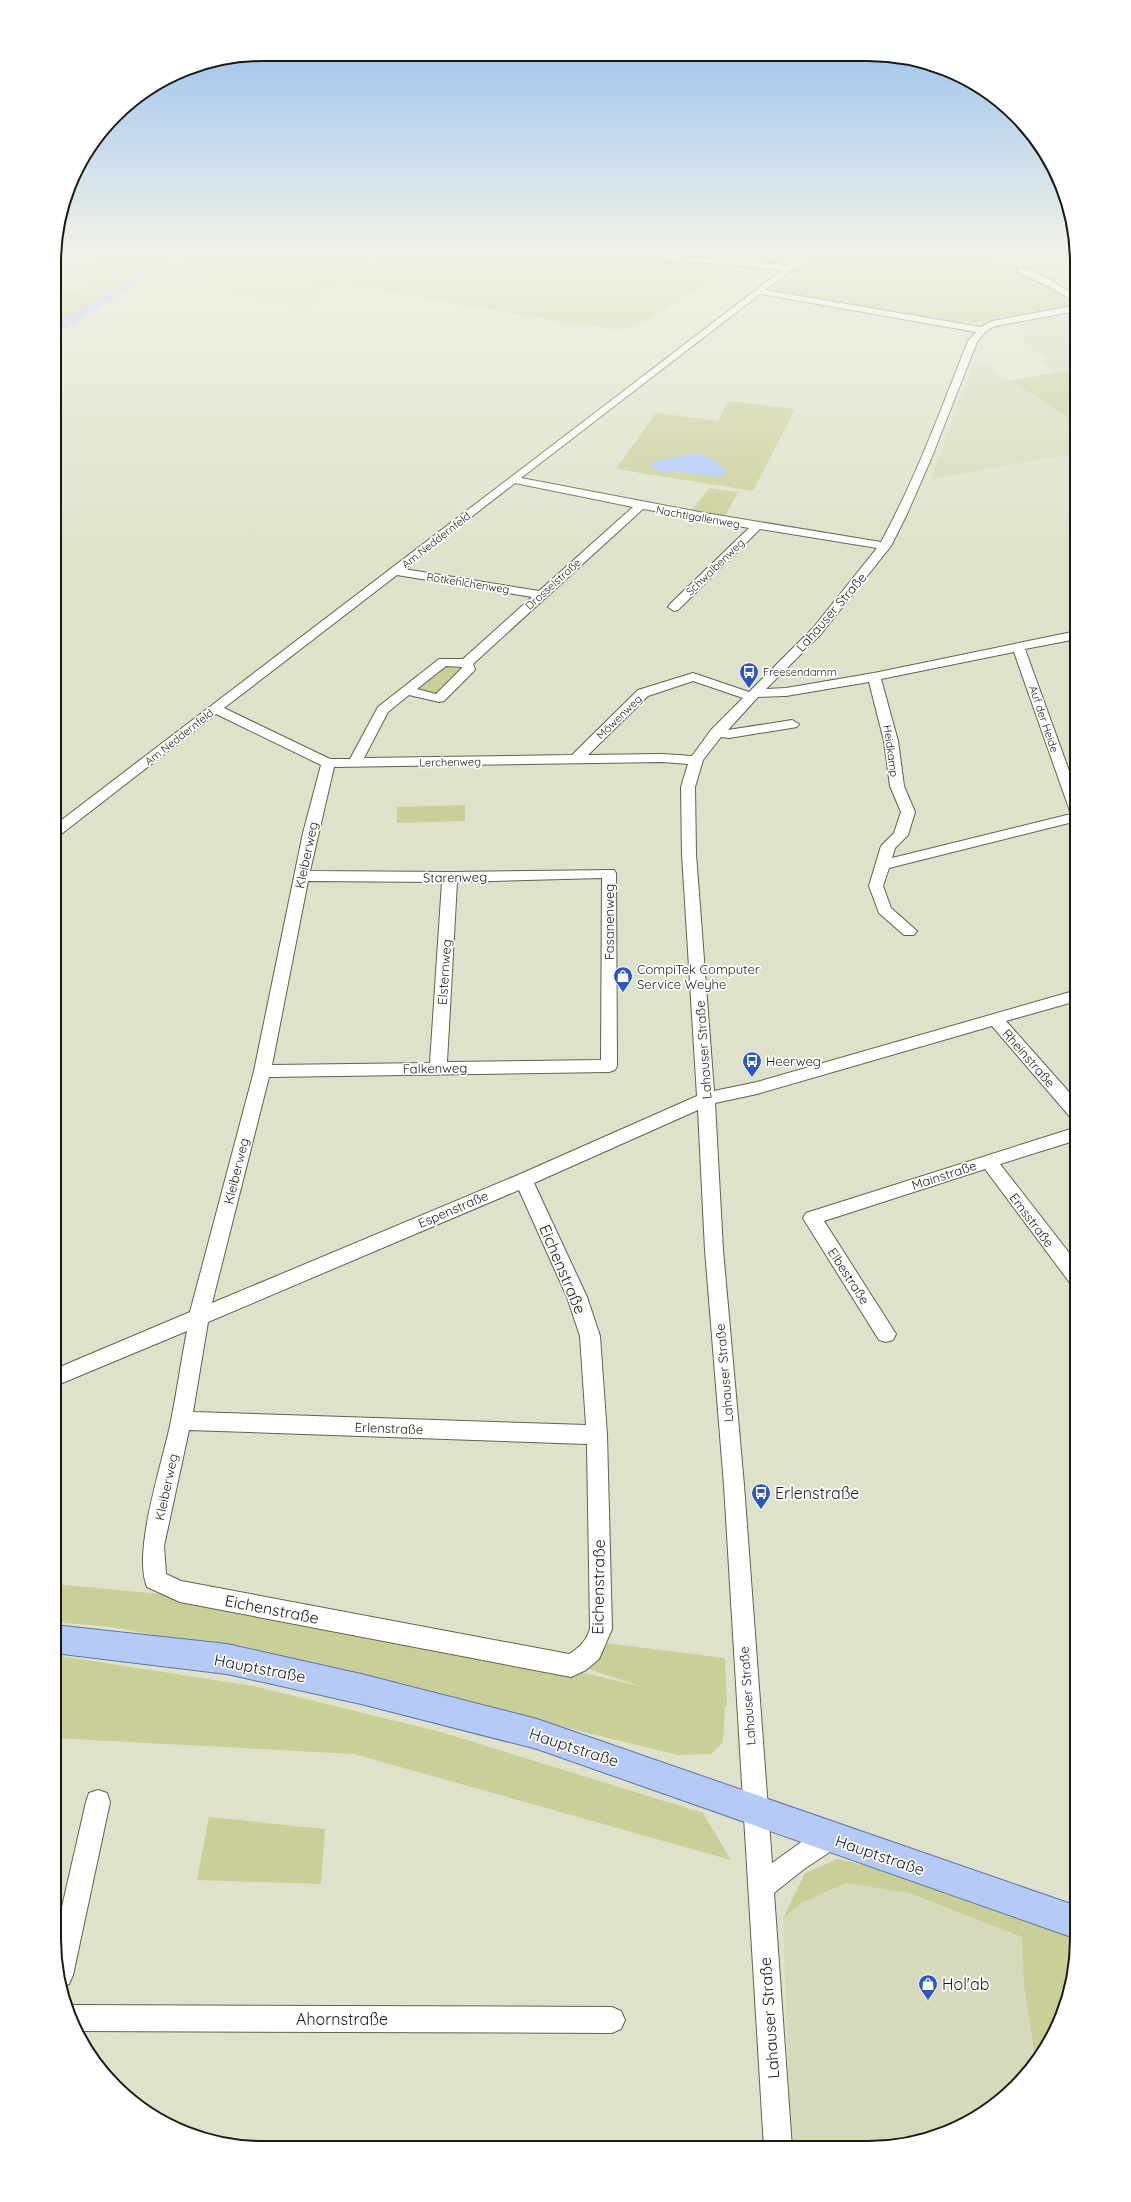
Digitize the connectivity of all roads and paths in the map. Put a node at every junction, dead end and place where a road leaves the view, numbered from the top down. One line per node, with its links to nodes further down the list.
1 (679, 352): 3 (street, Am Neddernfeld)
2 (969, 352): 6 (street, Lahauser Straße)
3 (513, 480): 4 (street, Nachtigallenweg); 7 (street, Am Neddernfeld)
4 (640, 506): 5 (street, Nachtigallenweg); 8 (street, Drosselstraße)
5 (756, 527): 6 (street, Nachtigallenweg); 9 (street, Schwalbenweg)
6 (885, 546): 15 (street, Lahauser Straße)
7 (396, 571): 8 (street, Rotkehlchenweg); 16 (street, Am Neddernfeld)
8 (542, 595): 12 (street, Drosselstraße)
9 (674, 607)
10 (1070, 636): 11 (street)
11 (1018, 647): 13 (street); 23 (street, Auf der Heide)
12 (466, 663): 14 (street); 14 (street, Drosselstraße)
13 (874, 677): 15 (street); 26 (street, Heidkamp)
14 (407, 690): 22 (street)
15 (753, 695): 18 (street, Lahauser Straße); 19 (street, Möwenweg)
16 (216, 709): 21 (street, Lerchenweg); 25 (street, Am Neddernfeld)
17 (792, 724): 18 (street)
18 (716, 733): 20 (street, Lahauser Straße)
19 (575, 760): 20 (street, Lerchenweg); 22 (street, Lerchenweg)
20 (696, 760): 36 (street, Lahauser Straße)
21 (328, 763): 22 (street, Lerchenweg); 28 (street, Kleiberweg)
22 (354, 764)
23 (1070, 793)
24 (1070, 819): 26 (street)
25 (61, 827)
26 (883, 865): 30 (street, Heidkamp)
27 (609, 873): 29 (street, Starenweg); 33 (street, Fasanenweg)
28 (301, 876): 29 (street, Starenweg); 35 (street, Kleiberweg)
29 (450, 877): 34 (street, Elsternweg)
30 (909, 931)
31 (1070, 997): 32 (street)
32 (996, 1020): 36 (street); 37 (street, Rheinstraße)
33 (608, 1066): 34 (street, Falkenweg)
34 (438, 1068): 35 (street, Falkenweg)
35 (262, 1071): 43 (street, Kleiberweg)
36 (706, 1098): 40 (street, Espenstraße); 51 (street, Lahauser Straße)
37 (1070, 1106)
38 (1070, 1135): 39 (street, Mainstraße)
39 (988, 1161): 41 (street, Mainstraße); 42 (street, Emsstraße)
40 (524, 1180): 43 (street, Espenstraße); 47 (street, Eichenstraße)
41 (812, 1218): 44 (street, Elbestraße)
42 (1070, 1269)
43 (199, 1316): 45 (street, Espenstraße); 46 (street, Kleiberweg)
44 (886, 1334)
45 (61, 1375)
46 (181, 1421): 47 (street, Erlenstraße); 48 (street, Kleiberweg)
47 (597, 1434): 48 (street, Eichenstraße)
48 (155, 1580)
49 (61, 1640): 51 (main road, Hauptstraße)
50 (98, 1802): 55 (street)
51 (754, 1809): 52 (main road, Hauptstraße); 53 (street, Lahauser Straße)
52 (830, 1837): 53 (street); 54 (main road, Hauptstraße)
53 (760, 1888): 58 (street, Lahauser Straße)
54 (1070, 1921)
55 (63, 1963)
56 (77, 2018): 57 (street, Ahornstraße)
57 (612, 2020)
58 (778, 2141)

